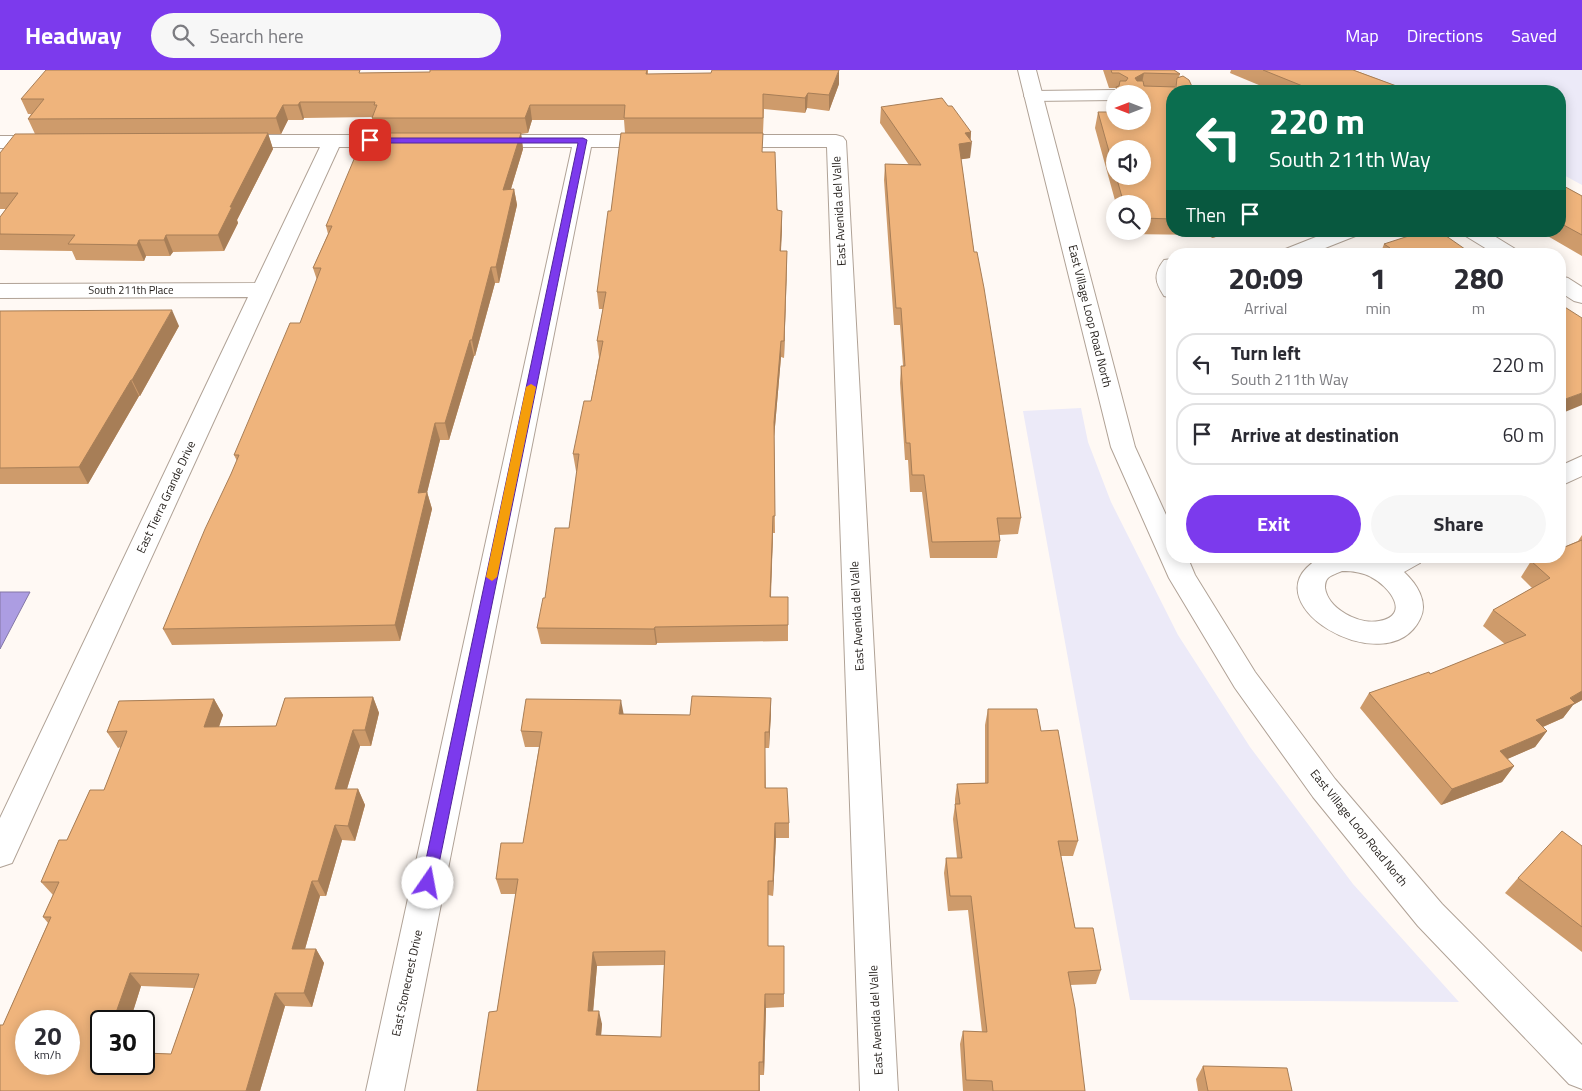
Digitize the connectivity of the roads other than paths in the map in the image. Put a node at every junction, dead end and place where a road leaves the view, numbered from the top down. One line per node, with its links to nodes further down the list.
1 (1027, 70): 3 (street, East Village Loop Road North)
2 (1106, 95): 3 (street)
3 (1033, 96): 23 (street, East Village Loop Road North)
4 (332, 140): 5 (street); 8 (street); 18 (street, East Tierra Grande Drive)
5 (419, 140)
6 (467, 140): 7 (street)
7 (583, 140): 9 (street); 29 (street, East Stonecrest Drive)
8 (215, 141)
9 (680, 141)
10 (709, 141): 30 (street, East Avenida del Valle)
11 (0, 142): 12 (street)
12 (58, 142)
13 (1335, 237): 15 (street)
14 (1481, 237): 16 (street)
15 (1306, 248)
16 (1500, 248)
17 (1566, 287): 20 (street)
18 (262, 290): 19 (street, South 211th Place); 27 (street, East Tierra Grande Drive)
19 (0, 291)
20 (1582, 296)
21 (1582, 465): 22 (street)
22 (1566, 473)
23 (1166, 540)
24 (1176, 563): 28 (street, East Village Loop Road North)
25 (1397, 563): 26 (street)
26 (1383, 571)
27 (0, 853)
28 (1582, 1071)
29 (385, 1091)
30 (879, 1091)

